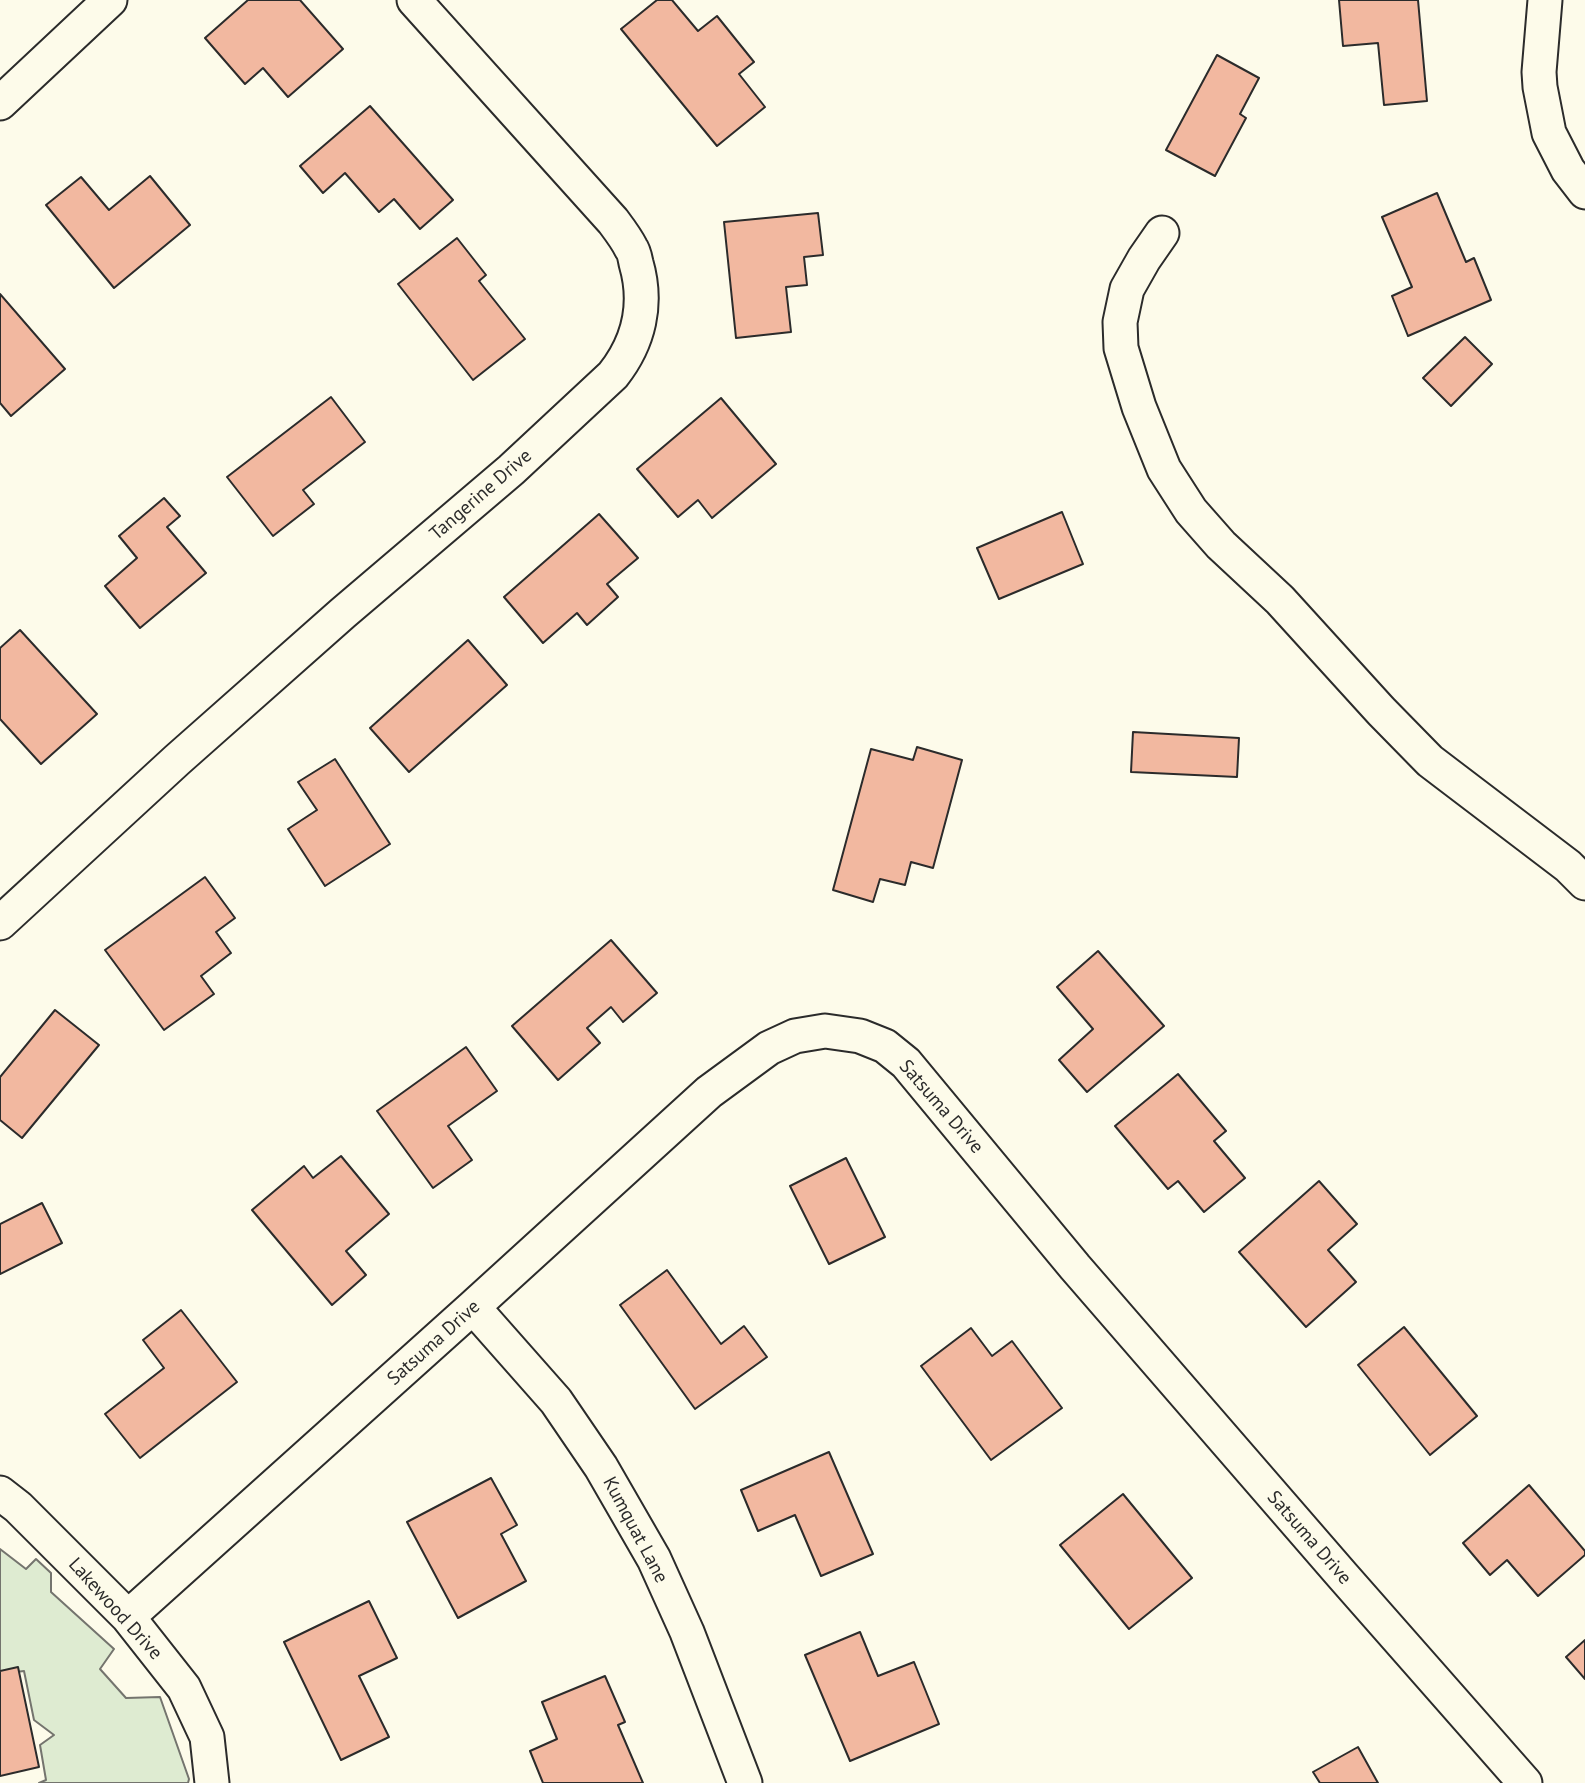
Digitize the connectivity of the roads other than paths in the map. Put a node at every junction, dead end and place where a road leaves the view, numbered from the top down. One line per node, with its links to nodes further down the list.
1 (110, 0): 4 (street)
2 (414, 0): 8 (street, Tangerine Drive)
3 (1545, 0): 5 (street)
4 (0, 103)
5 (1585, 192)
6 (1162, 233): 7 (street)
7 (1585, 883)
8 (0, 923)
9 (473, 1307): 11 (street, Satsuma Drive); 13 (street, Kumquat Lane); 14 (street, Satsuma Drive)
10 (0, 1493): 11 (street, Lakewood Drive)
11 (128, 1617): 12 (street, Lakewood Drive)
12 (212, 1783)
13 (745, 1783)
14 (1525, 1783)

